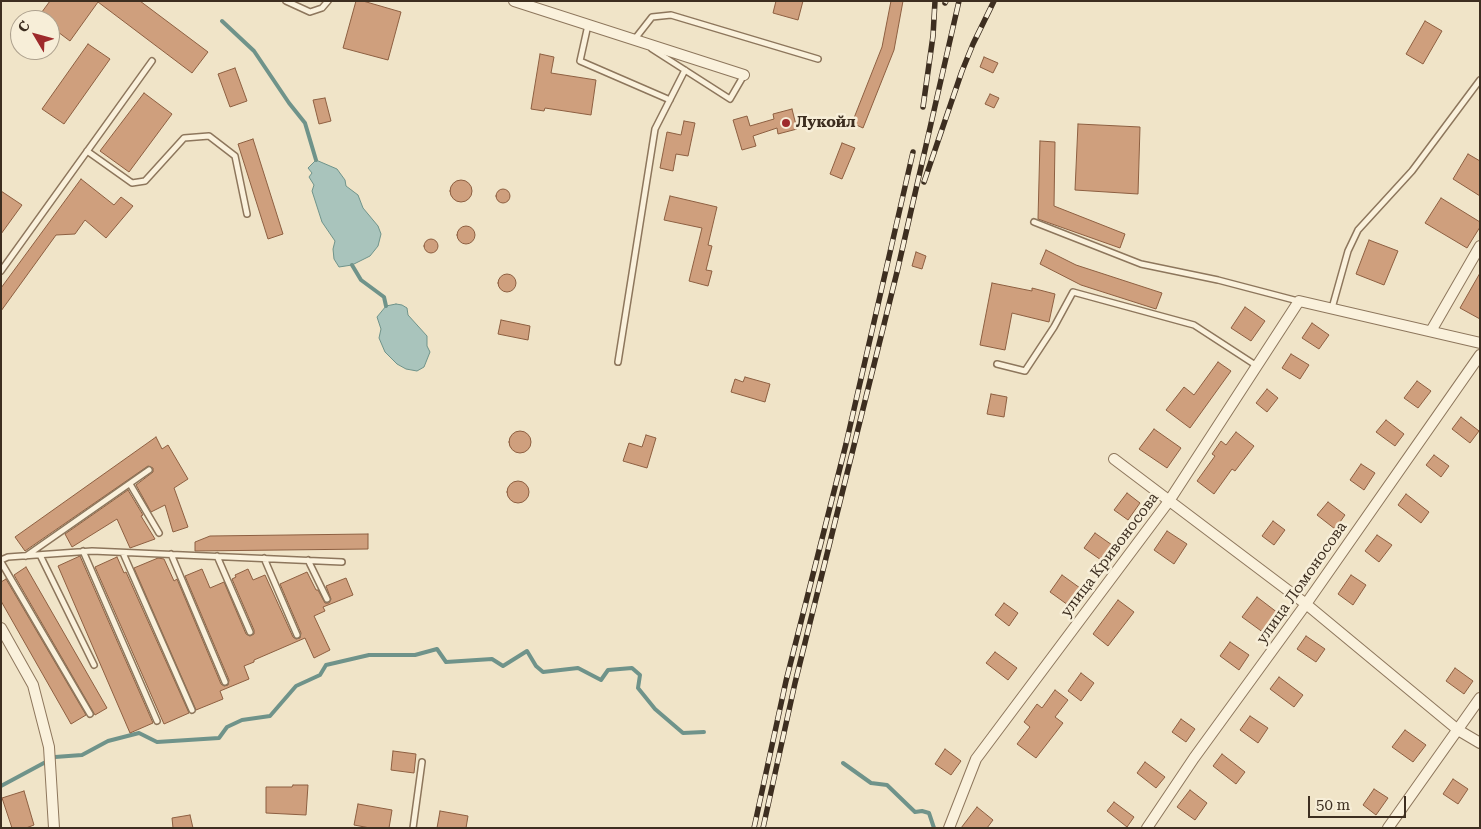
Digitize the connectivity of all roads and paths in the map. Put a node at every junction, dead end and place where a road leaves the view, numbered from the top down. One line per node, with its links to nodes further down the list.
1 (286, 1): 2 (lane)
2 (328, 1)
3 (514, 1): 4 (street)
4 (588, 25): 5 (street); 11 (lane)
5 (638, 41): 6 (lane); 8 (lane); 9 (street)
6 (818, 59)
7 (152, 61): 12 (lane)
8 (685, 70): 9 (lane); 11 (lane)
9 (744, 75)
10 (1480, 80): 18 (lane)
11 (670, 100): 22 (lane)
12 (87, 151): 13 (lane); 16 (lane)
13 (247, 214)
14 (1034, 222): 17 (lane)
15 (1480, 246): 19 (street)
16 (1, 271)
17 (1299, 301): 18 (street); 24 (street, улица Кривоносова)
18 (1332, 308): 19 (street)
19 (1431, 331): 20 (street)
20 (1480, 343)
21 (1480, 355): 41 (street, улица Ломоносова)
22 (618, 362)
23 (997, 364): 24 (lane)
24 (1257, 366): 28 (street, улица Кривоносова)
25 (1114, 460): 28 (street)
26 (149, 470): 27 (lane)
27 (130, 484): 29 (lane); 34 (lane)
28 (1169, 501): 41 (street); 56 (street, улица Кривоносова)
29 (159, 533)
30 (83, 552): 31 (lane); 33 (lane); 50 (lane)
31 (123, 553): 32 (lane); 48 (lane)
32 (170, 554): 35 (lane); 46 (lane)
33 (40, 555): 34 (lane); 45 (lane)
34 (25, 556): 38 (lane)
35 (217, 556): 36 (lane); 43 (lane)
36 (264, 558): 37 (lane); 44 (lane)
37 (308, 560): 39 (lane); 40 (lane)
38 (1, 561): 49 (lane)
39 (342, 562)
40 (327, 599)
41 (1306, 604): 51 (street); 57 (street, улица Ломоносова)
42 (1, 628): 54 (street)
43 (250, 632)
44 (297, 635)
45 (94, 665)
46 (225, 682)
47 (1480, 698): 51 (street)
48 (192, 710)
49 (90, 714)
50 (156, 721)
51 (1458, 730): 52 (street); 58 (street)
52 (1480, 743)
53 (422, 762): 55 (lane)
54 (54, 828)
55 (412, 828)
56 (949, 828)
57 (1147, 828)
58 (1388, 828)

